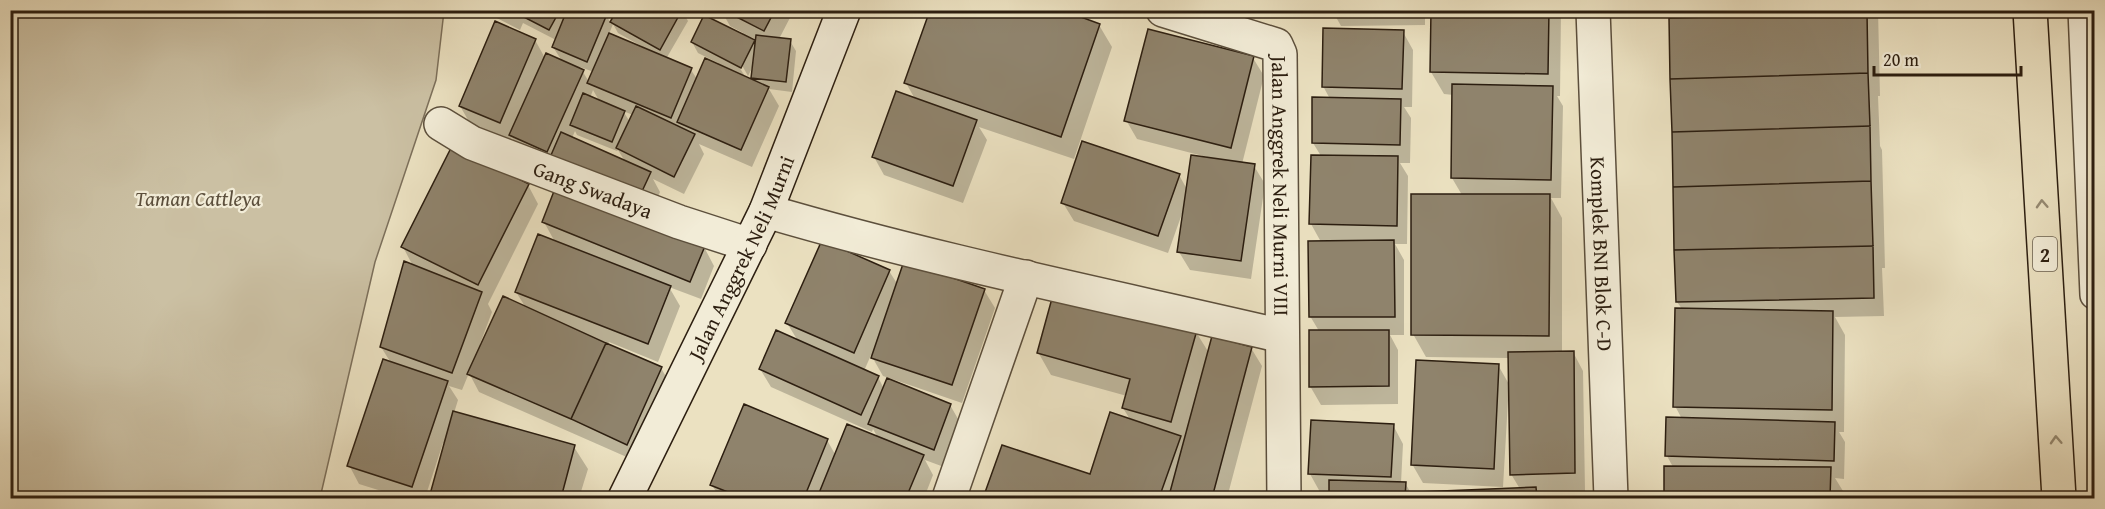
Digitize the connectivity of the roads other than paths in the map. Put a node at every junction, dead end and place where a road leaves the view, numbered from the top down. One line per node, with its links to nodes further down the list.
1 (844, 10): 7 (street, Jalan Anggrek Neli Murni)
2 (1163, 10): 11 (street, Jalan Anggrek Neli Murni VIII)
3 (1593, 10): 15 (street, Komplek BNI Blok C-D)
4 (2030, 10): 16 (highway, 2, one-way to 4)
5 (2082, 10): 10 (lane)
6 (441, 124): 8 (street, Gang Swadaya)
7 (766, 211): 8 (street, Jalan Anggrek Neli Murni); 9 (street)
8 (750, 245): 12 (street, Jalan Anggrek Neli Murni)
9 (1026, 277): 11 (street); 13 (street)
10 (2094, 295)
11 (1282, 336): 14 (street, Jalan Anggrek Neli Murni VIII)
12 (625, 498)
13 (949, 498)
14 (1284, 498)
15 (1611, 498)
16 (2059, 498)

